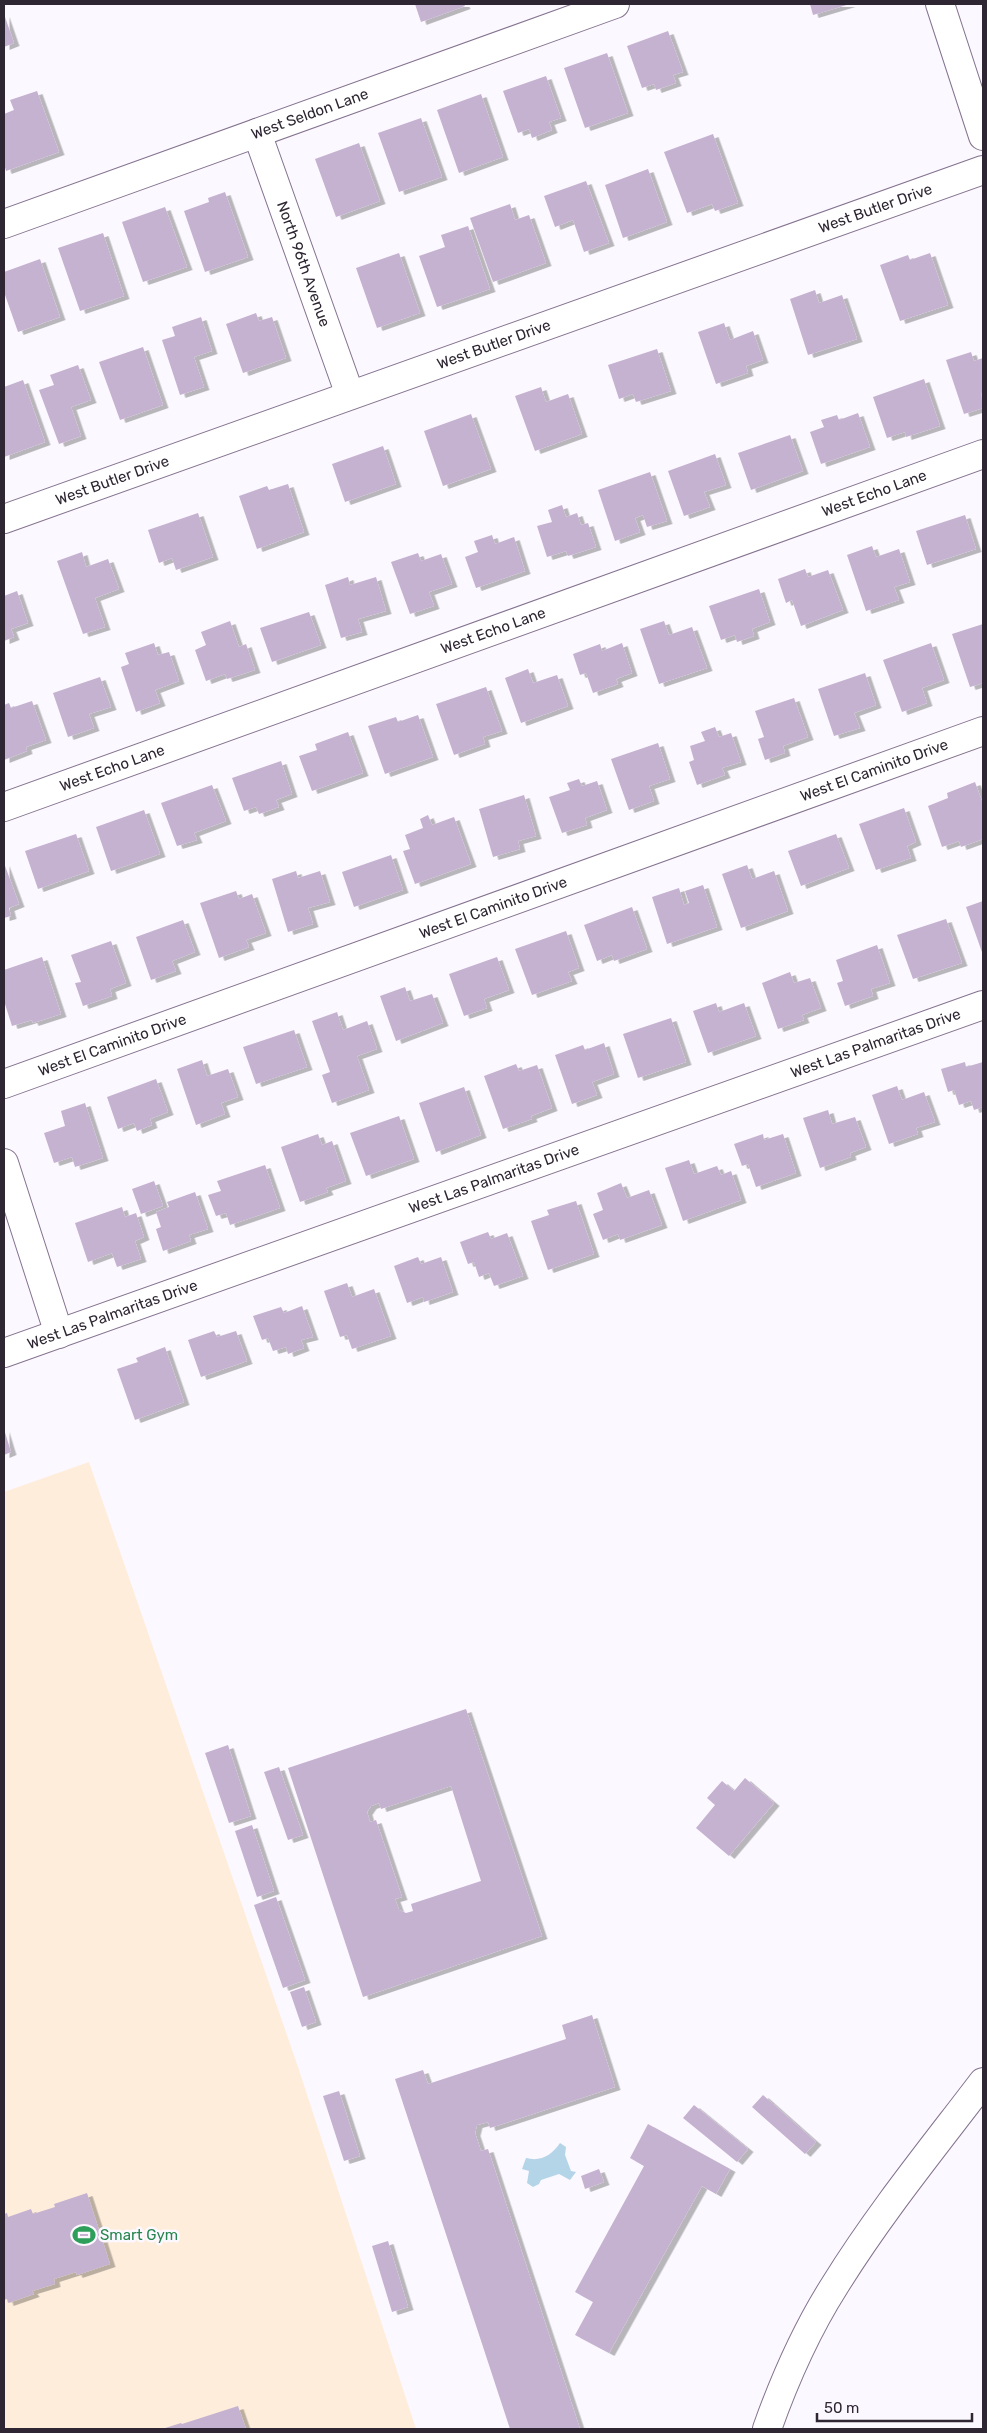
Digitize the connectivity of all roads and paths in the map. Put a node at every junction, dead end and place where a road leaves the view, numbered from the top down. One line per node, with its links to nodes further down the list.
1 (614, 4): 3 (main road, West Seldon Lane)
2 (940, 4): 4 (main road)
3 (257, 133): 6 (main road, West Seldon Lane); 7 (main road, North 96th Avenue)
4 (983, 136)
5 (983, 170): 7 (main road, West Butler Drive)
6 (4, 224)
7 (350, 395): 9 (main road, West Butler Drive)
8 (983, 454): 11 (main road, West Echo Lane)
9 (4, 519)
10 (983, 731): 13 (main road, West El Caminito Drive)
11 (4, 807)
12 (983, 1005): 15 (main road, West Las Palmaritas Drive)
13 (4, 1084)
14 (4, 1164): 15 (main road)
15 (59, 1334): 16 (main road, West Las Palmaritas Drive)
16 (4, 1353)
17 (983, 2082): 18 (main road)
18 (766, 2429)

